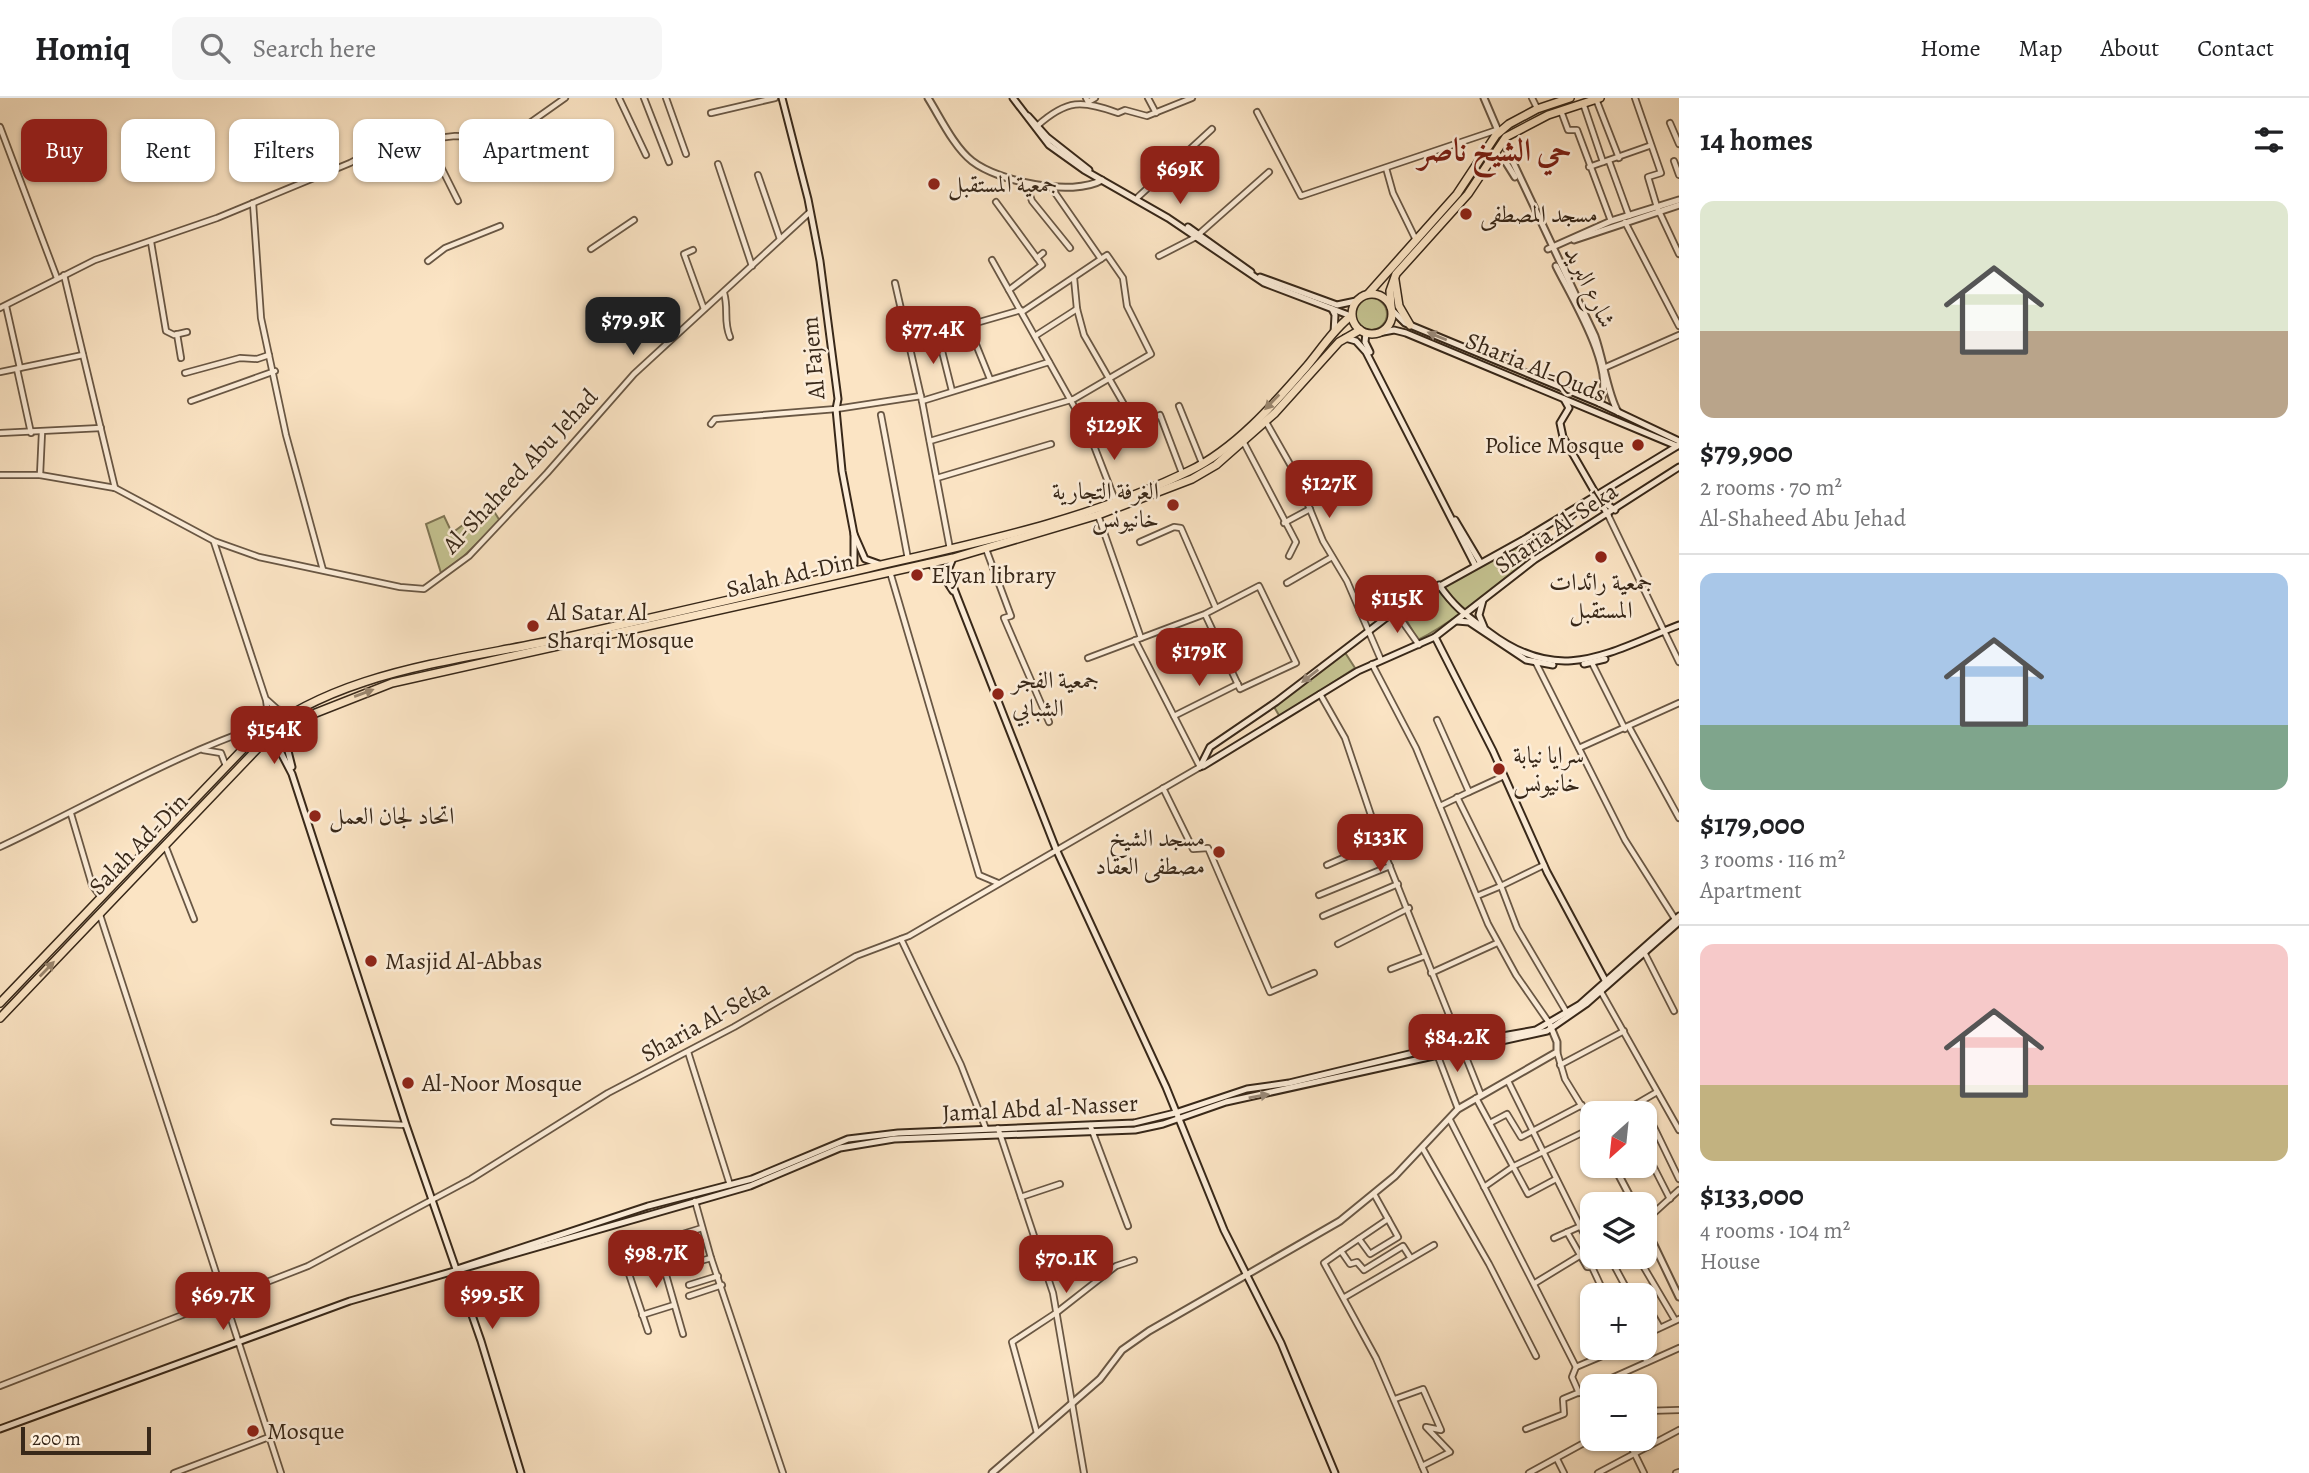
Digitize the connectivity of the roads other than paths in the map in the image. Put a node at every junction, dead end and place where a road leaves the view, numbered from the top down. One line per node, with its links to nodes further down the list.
1 (565, 98): 29 (street)
2 (620, 98): 34 (street)
3 (644, 98): 38 (street)
4 (666, 98): 33 (street)
5 (775, 98): 22 (street)
6 (782, 98): 57 (main road, Al Fajem)
7 (928, 98): 49 (main road)
8 (1015, 98): 25 (main road); 48 (main road)
9 (1095, 98): 17 (street)
10 (1148, 98): 23 (street)
11 (1192, 98): 23 (street)
12 (1484, 98): 28 (main road)
13 (1532, 98): 19 (street)
14 (1570, 98): 19 (highway)
15 (1598, 98): 18 (highway); 35 (street)
16 (1635, 98): 32 (street)
17 (1087, 100): 23 (street); 25 (street)
18 (1583, 103): 20 (highway); 40 (street)
19 (1537, 109): 28 (highway)
20 (1561, 110): 30 (highway); 42 (street)
21 (1258, 112): 43 (street)
22 (711, 113)
23 (1156, 113)
24 (1670, 123): 31 (street)
25 (1037, 126): 51 (main road)
26 (0, 127): 81 (street)
27 (1212, 129): 51 (street)
28 (1498, 131): 43 (street); 62 (highway)
29 (445, 138)
30 (1503, 141): 39 (highway); 70 (main road, شارع البريد)
31 (1679, 144)
32 (1649, 146): 35 (street); 56 (street)
33 (685, 154)
34 (646, 155)
35 (1619, 158): 40 (street)
36 (353, 161): 54 (street)
37 (1674, 161): 47 (street)
38 (669, 162)
39 (1489, 162): 62 (highway); 70 (main road, شارع البريد)
40 (1606, 162): 42 (street); 58 (street)
41 (718, 164): 78 (street)
42 (1589, 167): 60 (street)
43 (1386, 168): 65 (street)
44 (1269, 173): 63 (street)
45 (445, 175): 52 (street)
46 (758, 175): 64 (street)
47 (1679, 175)
48 (1102, 180): 50 (main road); 63 (main road)
49 (1026, 184): 50 (main road); 67 (street)
50 (1051, 187): 75 (street)
51 (1138, 197): 63 (main road)
52 (458, 201)
53 (996, 202): 74 (street)
54 (253, 203): 66 (street); 110 (street)
55 (1679, 203): 56 (main road)
56 (1657, 208): 58 (main road); 72 (street)
57 (810, 212): 64 (street, Al-Shaheed Abu Jehad); 127 (main road, Al Fajem)
58 (1626, 219): 60 (main road); 70 (main road); 96 (street)
59 (634, 220): 68 (street)
60 (1611, 221): 70 (main road)
61 (500, 226): 77 (street)
62 (1426, 234): 65 (highway); 80 (highway)
63 (1197, 235): 73 (street); 87 (main road); 92 (main road)
64 (780, 239): 78 (street, Al-Shaheed Abu Jehad)
65 (1416, 240): 86 (highway)
66 (150, 242): 79 (street); 102 (street)
67 (1070, 248)
68 (591, 249)
69 (693, 250): 90 (street)
70 (1550, 250): 113 (main road, شارع البريد); 125 (main road, شارع البريد)
71 (1043, 253): 74 (street)
72 (1679, 254)
73 (1159, 256)
74 (1037, 258): 84 (street)
75 (1101, 259): 82 (street); 118 (street)
76 (992, 260): 84 (street)
77 (428, 261)
78 (752, 266): 85 (street, Al-Shaheed Abu Jehad)
79 (64, 275): 81 (street); 109 (street)
80 (1395, 276): 89 (highway); 95 (highway)
81 (57, 278): 88 (street)
82 (1074, 278): 91 (street); 93 (street)
83 (895, 283): 108 (street)
84 (1009, 289): 93 (street)
85 (724, 293): 90 (street, Al-Shaheed Abu Jehad); 106 (street)
86 (1368, 294): 87 (highway); 89 (highway)
87 (1356, 301): 94 (highway)
88 (3, 307): 114 (street)
89 (1391, 308): 95 (main road, Sharia Al-Quds); 101 (highway)
90 (705, 309): 172 (street, Al-Shaheed Abu Jehad)
91 (1077, 309): 105 (street); 118 (street)
92 (1332, 309): 94 (main road); 100 (main road)
93 (1022, 311): 97 (street); 105 (street)
94 (1351, 316): 98 (highway); 100 (highway, Salah Ad-Din)
95 (1410, 325): 125 (main road, Sharia Al-Quds, one-way to 95)
96 (1679, 326)
97 (970, 327): 103 (street); 119 (street)
98 (1363, 331): 101 (highway); 107 (highway, Salah Ad-Din); 170 (main road)
99 (187, 332): 102 (street)
100 (1334, 333): 149 (highway, Salah Ad-Din, one-way to 149)
101 (1378, 333): 121 (main road, Sharia Al-Quds)
102 (177, 334): 111 (street)
103 (938, 335): 108 (street); 120 (street)
104 (1679, 335): 113 (street)
105 (1035, 336): 112 (street)
106 (730, 337)
107 (1344, 338): 130 (highway, Salah Ad-Din); 170 (main road)
108 (910, 342): 122 (street)
109 (83, 355): 114 (street); 132 (street)
110 (269, 355): 115 (street); 117 (street)
111 (181, 358)
112 (1049, 362): 119 (street); 123 (street)
113 (1606, 367): 128 (main road, شارع البريد)
114 (18, 368): 116 (street); 135 (street)
115 (275, 371): 124 (street); 172 (street)
116 (0, 372)
117 (185, 373)
118 (1111, 377): 123 (street); 142 (street)
119 (990, 379): 120 (street)
120 (953, 391): 122 (street)
121 (1562, 396): 139 (main road, Sharia Al-Quds); 148 (main road)
122 (922, 398): 127 (street); 136 (street)
123 (1070, 400): 136 (street); 149 (street)
124 (191, 401)
125 (1599, 403): 128 (main road, Sharia Al-Quds)
126 (1179, 406): 140 (street)
127 (836, 409): 131 (street); 158 (main road, Al Fajem)
128 (1618, 412): 139 (main road, Sharia Al-Quds)
129 (881, 415): 167 (street)
130 (1266, 421): 137 (highway, Salah Ad-Din); 150 (street)
131 (710, 425)
132 (101, 428): 133 (street); 146 (street)
133 (42, 432): 135 (street); 144 (street)
134 (0, 433): 135 (street)
135 (31, 433)
136 (930, 441): 145 (street)
137 (1244, 443): 153 (highway, Salah Ad-Din); 155 (street)
138 (1052, 444): 145 (street)
139 (1679, 444): 147 (main road, Sharia Al-Seka)
140 (1202, 463)
141 (1679, 467): 151 (main road, Sharia Al-Seka)
142 (1182, 473)
143 (0, 475): 144 (street, Al-Shaheed Abu Jehad)
144 (40, 475): 146 (street, Al-Shaheed Abu Jehad)
145 (937, 478): 164 (street)
146 (115, 488): 161 (street, Al-Shaheed Abu Jehad)
147 (1604, 492): 148 (main road, Sharia Al-Seka); 151 (main road)
148 (1597, 496): 152 (main road); 160 (main road, Sharia Al-Seka)
149 (1115, 500): 154 (highway, Salah Ad-Din)
150 (1310, 509): 155 (street); 166 (street)
151 (1615, 510): 152 (main road, Sharia Al-Seka)
152 (1608, 514): 168 (main road, Sharia Al-Seka); 188 (street)
153 (1098, 515): 157 (highway, Salah Ad-Din); 190 (street)
154 (1055, 521): 156 (highway, Salah Ad-Din); 157 (highway)
155 (1284, 523): 165 (street)
156 (1026, 529): 159 (highway); 164 (highway, Salah Ad-Din)
157 (1056, 530): 159 (highway, Salah Ad-Din)
158 (855, 534): 171 (main road); 174 (main road)
159 (1029, 537): 163 (highway, Salah Ad-Din)
160 (1523, 540): 168 (street); 170 (main road, Sharia Al-Seka)
161 (214, 541): 172 (street, Al-Shaheed Abu Jehad); 204 (street)
162 (1140, 542): 179 (street)
163 (985, 548): 164 (highway, Salah Ad-Din); 210 (street)
164 (952, 554): 167 (highway, Salah Ad-Din); 169 (highway, Salah Ad-Din); 177 (main road)
165 (1289, 556)
166 (1332, 557): 175 (street); 187 (street)
167 (908, 559): 171 (highway, Salah Ad-Din)
168 (1534, 560): 178 (main road, Sharia Al-Seka)
169 (927, 563): 173 (highway, Salah Ad-Din); 177 (main road)
170 (1478, 564): 176 (main road, Sharia Al-Seka)
171 (882, 565): 174 (highway, Salah Ad-Din)
172 (323, 570)
173 (890, 571): 181 (highway, Salah Ad-Din); 234 (street)
174 (841, 574): 181 (highway, Salah Ad-Din)
175 (1287, 583)
176 (1439, 585): 180 (main road, Sharia Al-Seka); 183 (main road)
177 (955, 593): 230 (main road)
178 (1485, 597): 183 (main road, Sharia Al-Seka); 186 (main road)
179 (1215, 606): 182 (street); 202 (street)
180 (1395, 611): 187 (main road, Sharia Al-Seka); 191 (street)
181 (693, 613): 198 (highway, Salah Ad-Din); 200 (highway, Salah Ad-Din)
182 (1205, 614): 190 (street); 202 (street)
183 (1465, 614): 184 (main road, Sharia Al-Seka); 186 (main road)
184 (1454, 622): 189 (main road, Sharia Al-Seka); 195 (main road)
185 (1679, 627): 188 (main road)
186 (1486, 630): 188 (main road)
187 (1368, 632): 193 (street); 218 (main road, Sharia Al-Seka, one-way to 218)
188 (1665, 633): 194 (street); 196 (main road)
189 (1435, 637): 191 (main road, Sharia Al-Seka); 220 (main road)
190 (1138, 639): 192 (street); 207 (street)
191 (1420, 645): 193 (main road, Sharia Al-Seka)
192 (1088, 658)
193 (1381, 660): 197 (main road, Sharia Al-Seka)
194 (1679, 662)
195 (1536, 663): 196 (main road); 215 (street)
196 (1592, 663): 213 (street)
197 (1372, 664): 203 (main road, Sharia Al-Seka); 224 (street)
198 (422, 665): 199 (highway, Salah Ad-Din); 200 (highway)
199 (392, 674): 201 (highway); 206 (highway, Salah Ad-Din)
200 (422, 675): 201 (highway, Salah Ad-Din)
201 (392, 683): 211 (highway, Salah Ad-Din, one-way to 201)
202 (1238, 684): 207 (street)
203 (1320, 694): 218 (main road, Sharia Al-Seka); 227 (street)
204 (266, 700): 206 (street); 212 (street)
205 (1679, 703): 213 (street)
206 (292, 713): 208 (highway, Salah Ad-Din)
207 (1174, 716): 218 (street)
208 (280, 719): 212 (street); 217 (highway, Salah Ad-Din)
209 (1437, 720): 222 (street)
210 (1049, 722)
211 (291, 724): 214 (highway, Salah Ad-Din); 219 (main road)
212 (262, 725): 216 (street)
213 (1627, 728): 215 (street); 226 (street)
214 (260, 746): 219 (main road); 228 (highway, Salah Ad-Din)
215 (1579, 748): 244 (street)
216 (196, 751): 217 (street); 225 (street)
217 (226, 766): 239 (highway, Salah Ad-Din)
218 (1200, 767): 221 (street, Sharia Al-Seka)
219 (292, 774): 278 (main road)
220 (1504, 776): 222 (street); 231 (main road)
221 (1163, 788): 230 (street, Sharia Al-Seka); 251 (street)
222 (1469, 792): 223 (street)
223 (1457, 797): 224 (street); 236 (street)
224 (1440, 806): 238 (street)
225 (71, 814): 229 (street); 239 (street)
226 (1679, 818)
227 (1380, 842): 232 (street); 233 (street)
228 (165, 844): 241 (highway, Salah Ad-Din); 243 (street)
229 (0, 847)
230 (1056, 849): 234 (street, Sharia Al-Seka); 274 (main road)
231 (1544, 865): 236 (street); 253 (main road)
232 (1327, 866)
233 (1390, 866): 235 (street); 237 (street)
234 (998, 883): 245 (street, Sharia Al-Seka)
235 (1398, 884): 240 (street); 242 (street)
236 (1501, 886): 238 (street); 258 (street)
237 (1319, 895)
238 (1477, 896): 246 (street)
239 (101, 897): 255 (highway, Salah Ad-Din)
240 (1409, 908): 247 (street); 249 (street)
241 (99, 912): 256 (highway, Salah Ad-Din, one-way to 241); 333 (street)
242 (1323, 916)
243 (194, 919)
244 (1678, 919): 248 (main road, Jamal Abd al-Nasser)
245 (901, 939): 264 (street, Sharia Al-Seka); 280 (street)
246 (1497, 943): 252 (street); 260 (street)
247 (1338, 944)
248 (1643, 950): 253 (main road, Jamal Abd al-Nasser); 254 (main road, Jamal Abd al-Nasser); 257 (street)
249 (1425, 956): 250 (street); 252 (street)
250 (1391, 970)
251 (1314, 973)
252 (1431, 973): 262 (street)
253 (1605, 980): 254 (main road, Jamal Abd al-Nasser)
254 (1599, 988): 258 (main road, Jamal Abd al-Nasser); 260 (main road, Jamal Abd al-Nasser); 261 (street)
255 (1, 1002): 256 (highway)
256 (8, 1010): 259 (highway, Salah Ad-Din)
257 (1674, 1012)
258 (1567, 1014): 260 (main road, Jamal Abd al-Nasser)
259 (0, 1018)
260 (1551, 1026): 262 (main road, Jamal Abd al-Nasser); 265 (main road)
261 (1624, 1031): 266 (street); 268 (street)
262 (1460, 1046): 263 (main road, Jamal Abd al-Nasser); 269 (street)
263 (1435, 1050): 273 (street); 274 (main road, Jamal Abd al-Nasser)
264 (688, 1052): 293 (street); 301 (street, Sharia Al-Seka)
265 (1557, 1052): 266 (street); 267 (main road)
266 (1560, 1065): 270 (street)
267 (1507, 1082): 269 (main road); 281 (street)
268 (1657, 1091): 271 (street); 282 (street)
269 (1479, 1097): 273 (main road); 277 (street)
270 (1580, 1101)
271 (1642, 1101)
272 (1580, 1106): 281 (street)
273 (1458, 1109): 275 (main road)
274 (1177, 1116): 279 (main road, Jamal Abd al-Nasser); 284 (main road, Jamal Abd al-Nasser); 325 (main road)
275 (1450, 1120): 287 (main road); 295 (street)
276 (334, 1122): 278 (street)
277 (1490, 1123): 281 (street); 289 (street)
278 (406, 1125): 301 (main road)
279 (1090, 1125): 283 (main road, Jamal Abd al-Nasser); 284 (street)
280 (986, 1129): 283 (main road, Jamal Abd al-Nasser); 293 (main road, Jamal Abd al-Nasser)
281 (1534, 1130): 288 (street)
282 (1679, 1130)
283 (999, 1131): 284 (main road, Jamal Abd al-Nasser); 298 (street); 299 (main road, Jamal Abd al-Nasser)
284 (1093, 1132): 305 (street)
285 (1580, 1132): 288 (street)
286 (1657, 1133): 292 (street)
287 (1423, 1149): 297 (main road); 344 (street)
288 (1544, 1150): 289 (street); 291 (street)
289 (1514, 1166): 291 (street); 295 (street)
290 (1657, 1174): 300 (street)
291 (1556, 1179): 304 (street)
292 (1679, 1179)
293 (730, 1185): 299 (main road, Jamal Abd al-Nasser)
294 (1060, 1185): 298 (street)
295 (1484, 1186): 327 (street)
296 (1679, 1191): 300 (street)
297 (1374, 1194): 303 (street); 325 (main road)
298 (1021, 1196): 335 (street)
299 (694, 1197): 307 (street); 323 (main road, Jamal Abd al-Nasser)
300 (1670, 1199): 302 (street)
301 (431, 1200): 323 (main road); 333 (street, Sharia Al-Seka)
302 (1657, 1212)
303 (1388, 1219): 311 (street); 311 (street)
304 (1580, 1224)
305 (1128, 1226)
306 (1580, 1226): 308 (street)
307 (702, 1228): 309 (street); 320 (street)
308 (1567, 1232): 310 (street); 316 (street)
309 (673, 1237)
310 (1554, 1238)
311 (1359, 1240): 315 (street)
312 (619, 1244): 336 (street)
313 (1434, 1245): 319 (street)
314 (1657, 1250): 332 (main road)
315 (1341, 1251): 319 (street); 331 (street)
316 (1580, 1253)
317 (660, 1254): 334 (street)
318 (1580, 1256): 327 (street)
319 (1410, 1257): 331 (street)
320 (711, 1258): 322 (street); 326 (street)
321 (1134, 1260): 335 (street)
322 (676, 1268)
323 (457, 1269): 342 (main road, Jamal Abd al-Nasser); 367 (main road)
324 (1645, 1269): 337 (street)
325 (1246, 1275): 352 (main road); 371 (main road)
326 (718, 1276): 328 (street); 329 (street)
327 (1535, 1283): 347 (street)
328 (689, 1285)
329 (722, 1285): 330 (street); 368 (street)
330 (689, 1296)
331 (1345, 1297): 351 (street)
332 (1679, 1297)
333 (224, 1299): 342 (street); 349 (street, Sharia Al-Seka)
334 (674, 1305): 336 (street); 341 (street)
335 (1056, 1313): 352 (street); 358 (street)
336 (642, 1315): 340 (street)
337 (1677, 1319): 339 (street)
338 (1657, 1323): 339 (street)
339 (1659, 1327)
340 (648, 1331)
341 (684, 1334)
342 (238, 1341): 355 (main road, Jamal Abd al-Nasser); 359 (street)
343 (1679, 1348): 346 (street)
344 (1536, 1356)
345 (1593, 1360): 347 (street)
346 (1647, 1362): 348 (street)
347 (1576, 1367): 350 (street)
348 (1620, 1374)
349 (0, 1386)
350 (1579, 1393): 356 (street)
351 (1395, 1399): 364 (street); 364 (street)
352 (1071, 1405): 358 (main road); 370 (street)
353 (1679, 1410): 354 (street)
354 (1657, 1411)
355 (0, 1429)
356 (1526, 1429)
357 (1679, 1430): 362 (street)
358 (1037, 1433): 369 (main road)
359 (270, 1437): 365 (street); 366 (street)
360 (1580, 1446): 363 (street)
361 (1633, 1451): 362 (street)
362 (1635, 1455): 375 (street); 376 (street)
363 (1557, 1459): 373 (street); 374 (street)
364 (1422, 1466): 372 (street)
365 (174, 1473)
366 (281, 1473)
367 (521, 1473)
368 (783, 1473)
369 (992, 1473)
370 (1084, 1473)
371 (1335, 1473)
372 (1425, 1473)
373 (1530, 1473)
374 (1564, 1473)
375 (1598, 1473)
376 (1644, 1473)

